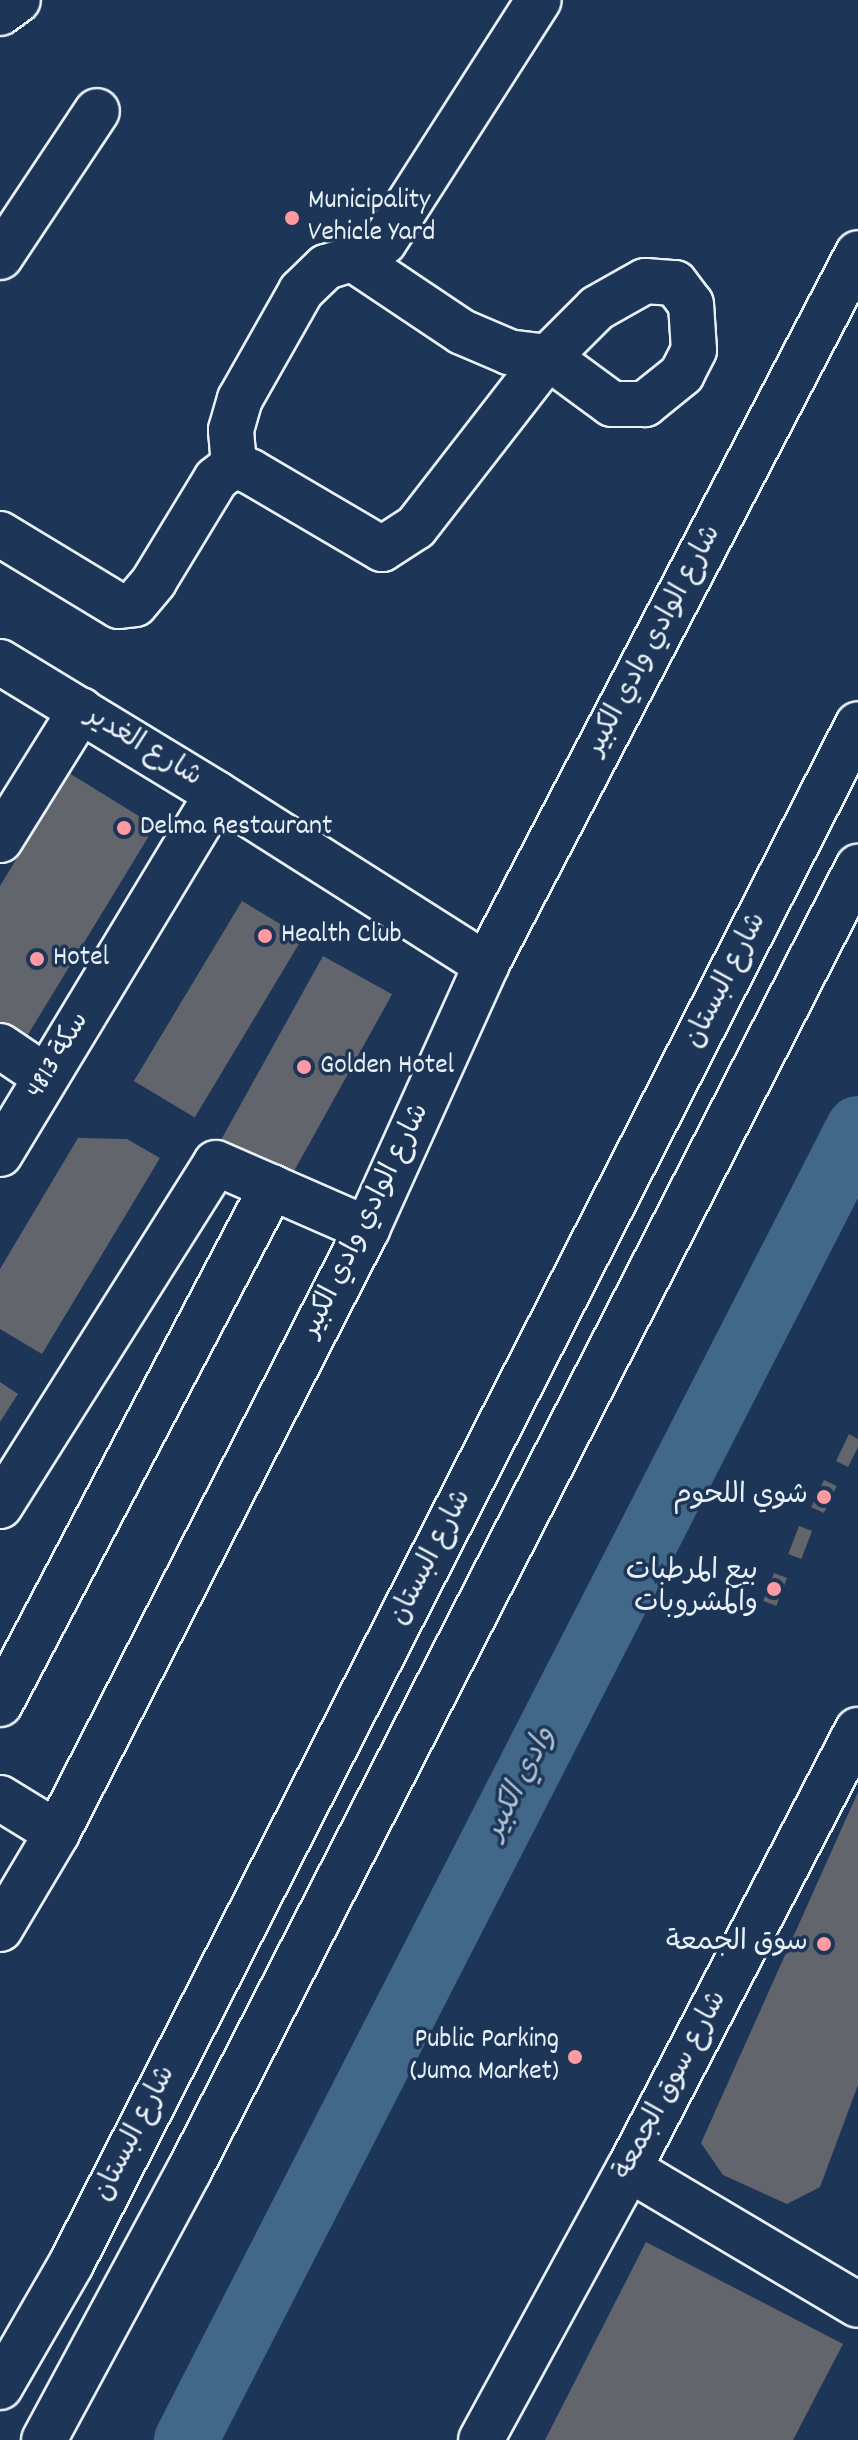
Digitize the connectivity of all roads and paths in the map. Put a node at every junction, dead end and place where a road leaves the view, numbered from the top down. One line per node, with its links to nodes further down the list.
1 (18, 0): 3 (street)
2 (539, 0): 7 (street)
3 (0, 13)
4 (97, 111): 6 (street)
5 (858, 253): 16 (street, شارع الوادي وادي الكبير)
6 (0, 257)
7 (353, 259): 8 (street); 8 (street)
8 (234, 465): 9 (street)
9 (0, 534)
10 (0, 662): 11 (street, شارع الغدير)
11 (81, 710): 13 (street, شارع الغدير); 14 (street)
12 (858, 724): 30 (street, شارع البستان)
13 (217, 794): 16 (street, شارع الغدير); 18 (street, سكة 4813)
14 (0, 840)
15 (858, 867): 31 (street)
16 (486, 965): 21 (street, شارع الوادي وادي الكبير)
17 (0, 1046): 18 (street)
18 (46, 1077): 19 (street, سكة 4813)
19 (0, 1154)
20 (272, 1187): 21 (street); 22 (street); 23 (street)
21 (367, 1229): 26 (street, شارع الوادي وادي الكبير)
22 (0, 1506)
23 (0, 1704)
24 (858, 1730): 28 (street, شارع سوق الجمعة)
25 (0, 1798): 26 (street)
26 (57, 1833): 27 (street, شارع الوادي وادي الكبير)
27 (0, 1929)
28 (629, 2169): 29 (street); 32 (street, شارع سوق الجمعة)
29 (858, 2305)
30 (0, 2387)
31 (44, 2440)
32 (481, 2440)

